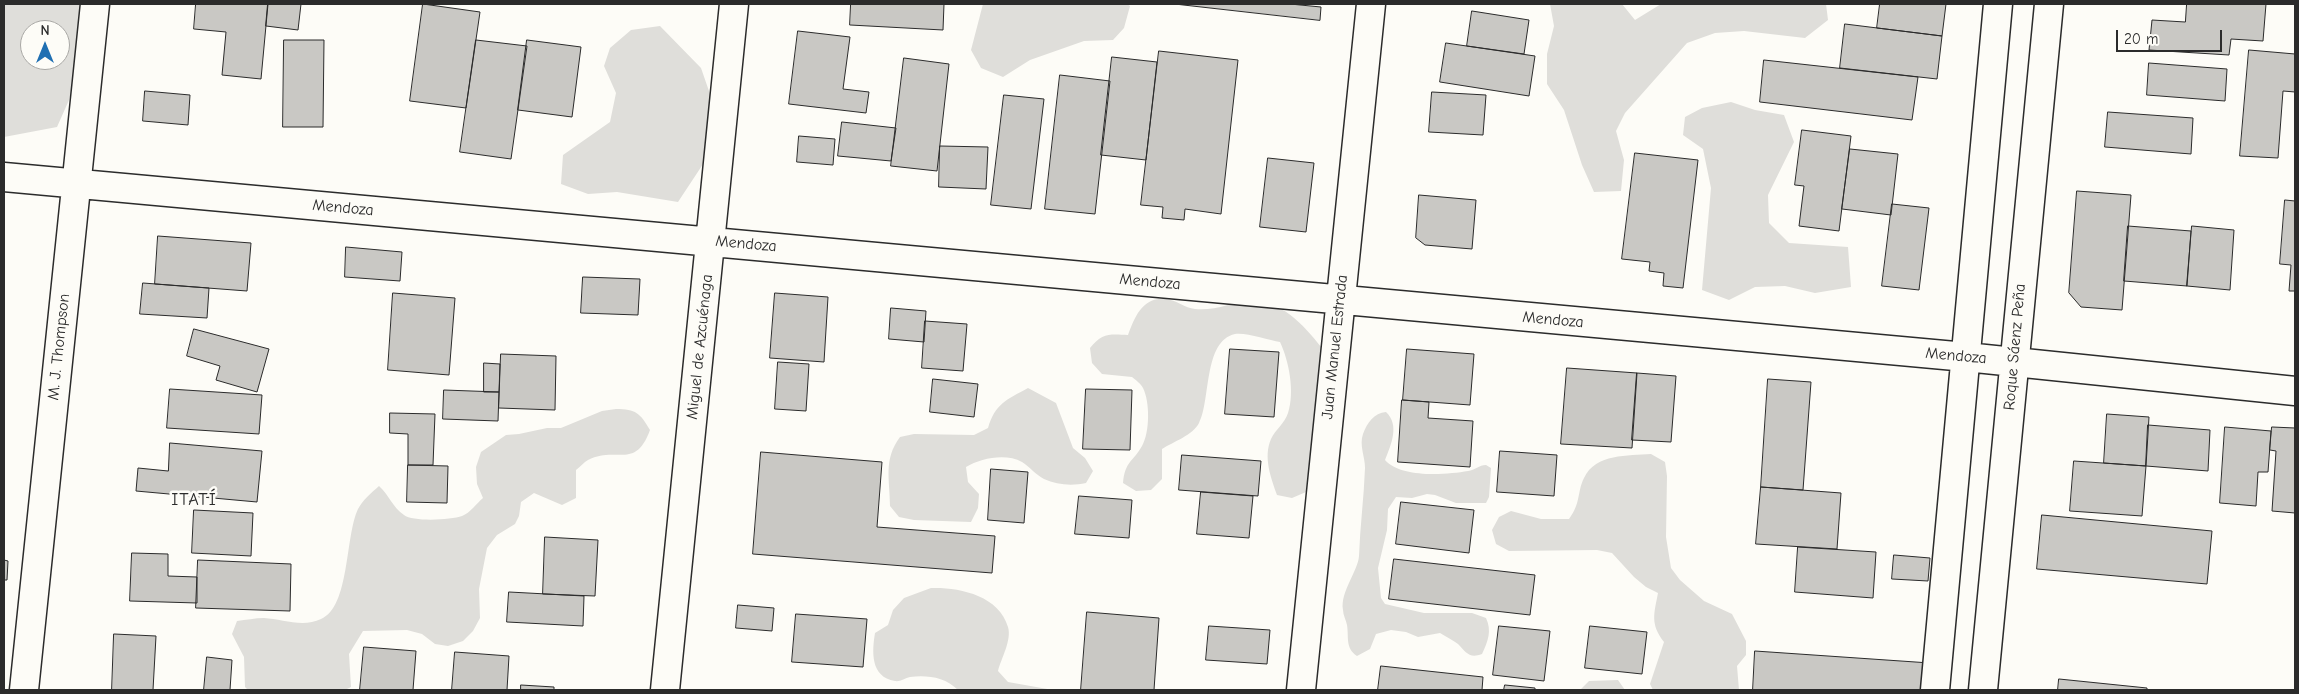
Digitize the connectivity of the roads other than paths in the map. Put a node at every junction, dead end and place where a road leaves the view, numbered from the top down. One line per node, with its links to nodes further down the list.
1 (95, 4): 7 (street, M. J. Thompson)
2 (734, 4): 8 (street, Miguel de Azcuénaga)
3 (1371, 4): 9 (street, Juan Manuel Estrada)
4 (1998, 4): 10 (street)
5 (2048, 4): 11 (street, Roque Sáenz Peña)
6 (4, 177): 7 (street, Mendoza)
7 (76, 184): 8 (street, Mendoza); 13 (street, M. J. Thompson)
8 (710, 241): 9 (street, Mendoza); 14 (street, Miguel de Azcuénaga)
9 (1340, 300): 10 (street, Mendoza); 15 (street, Juan Manuel Estrada)
10 (1966, 357): 11 (street, Mendoza); 16 (street)
11 (2014, 362): 12 (street, Mendoza); 17 (street, Roque Sáenz Peña)
12 (2295, 391)
13 (24, 690)
14 (665, 690)
15 (1301, 690)
16 (1935, 690)
17 (1983, 690)

